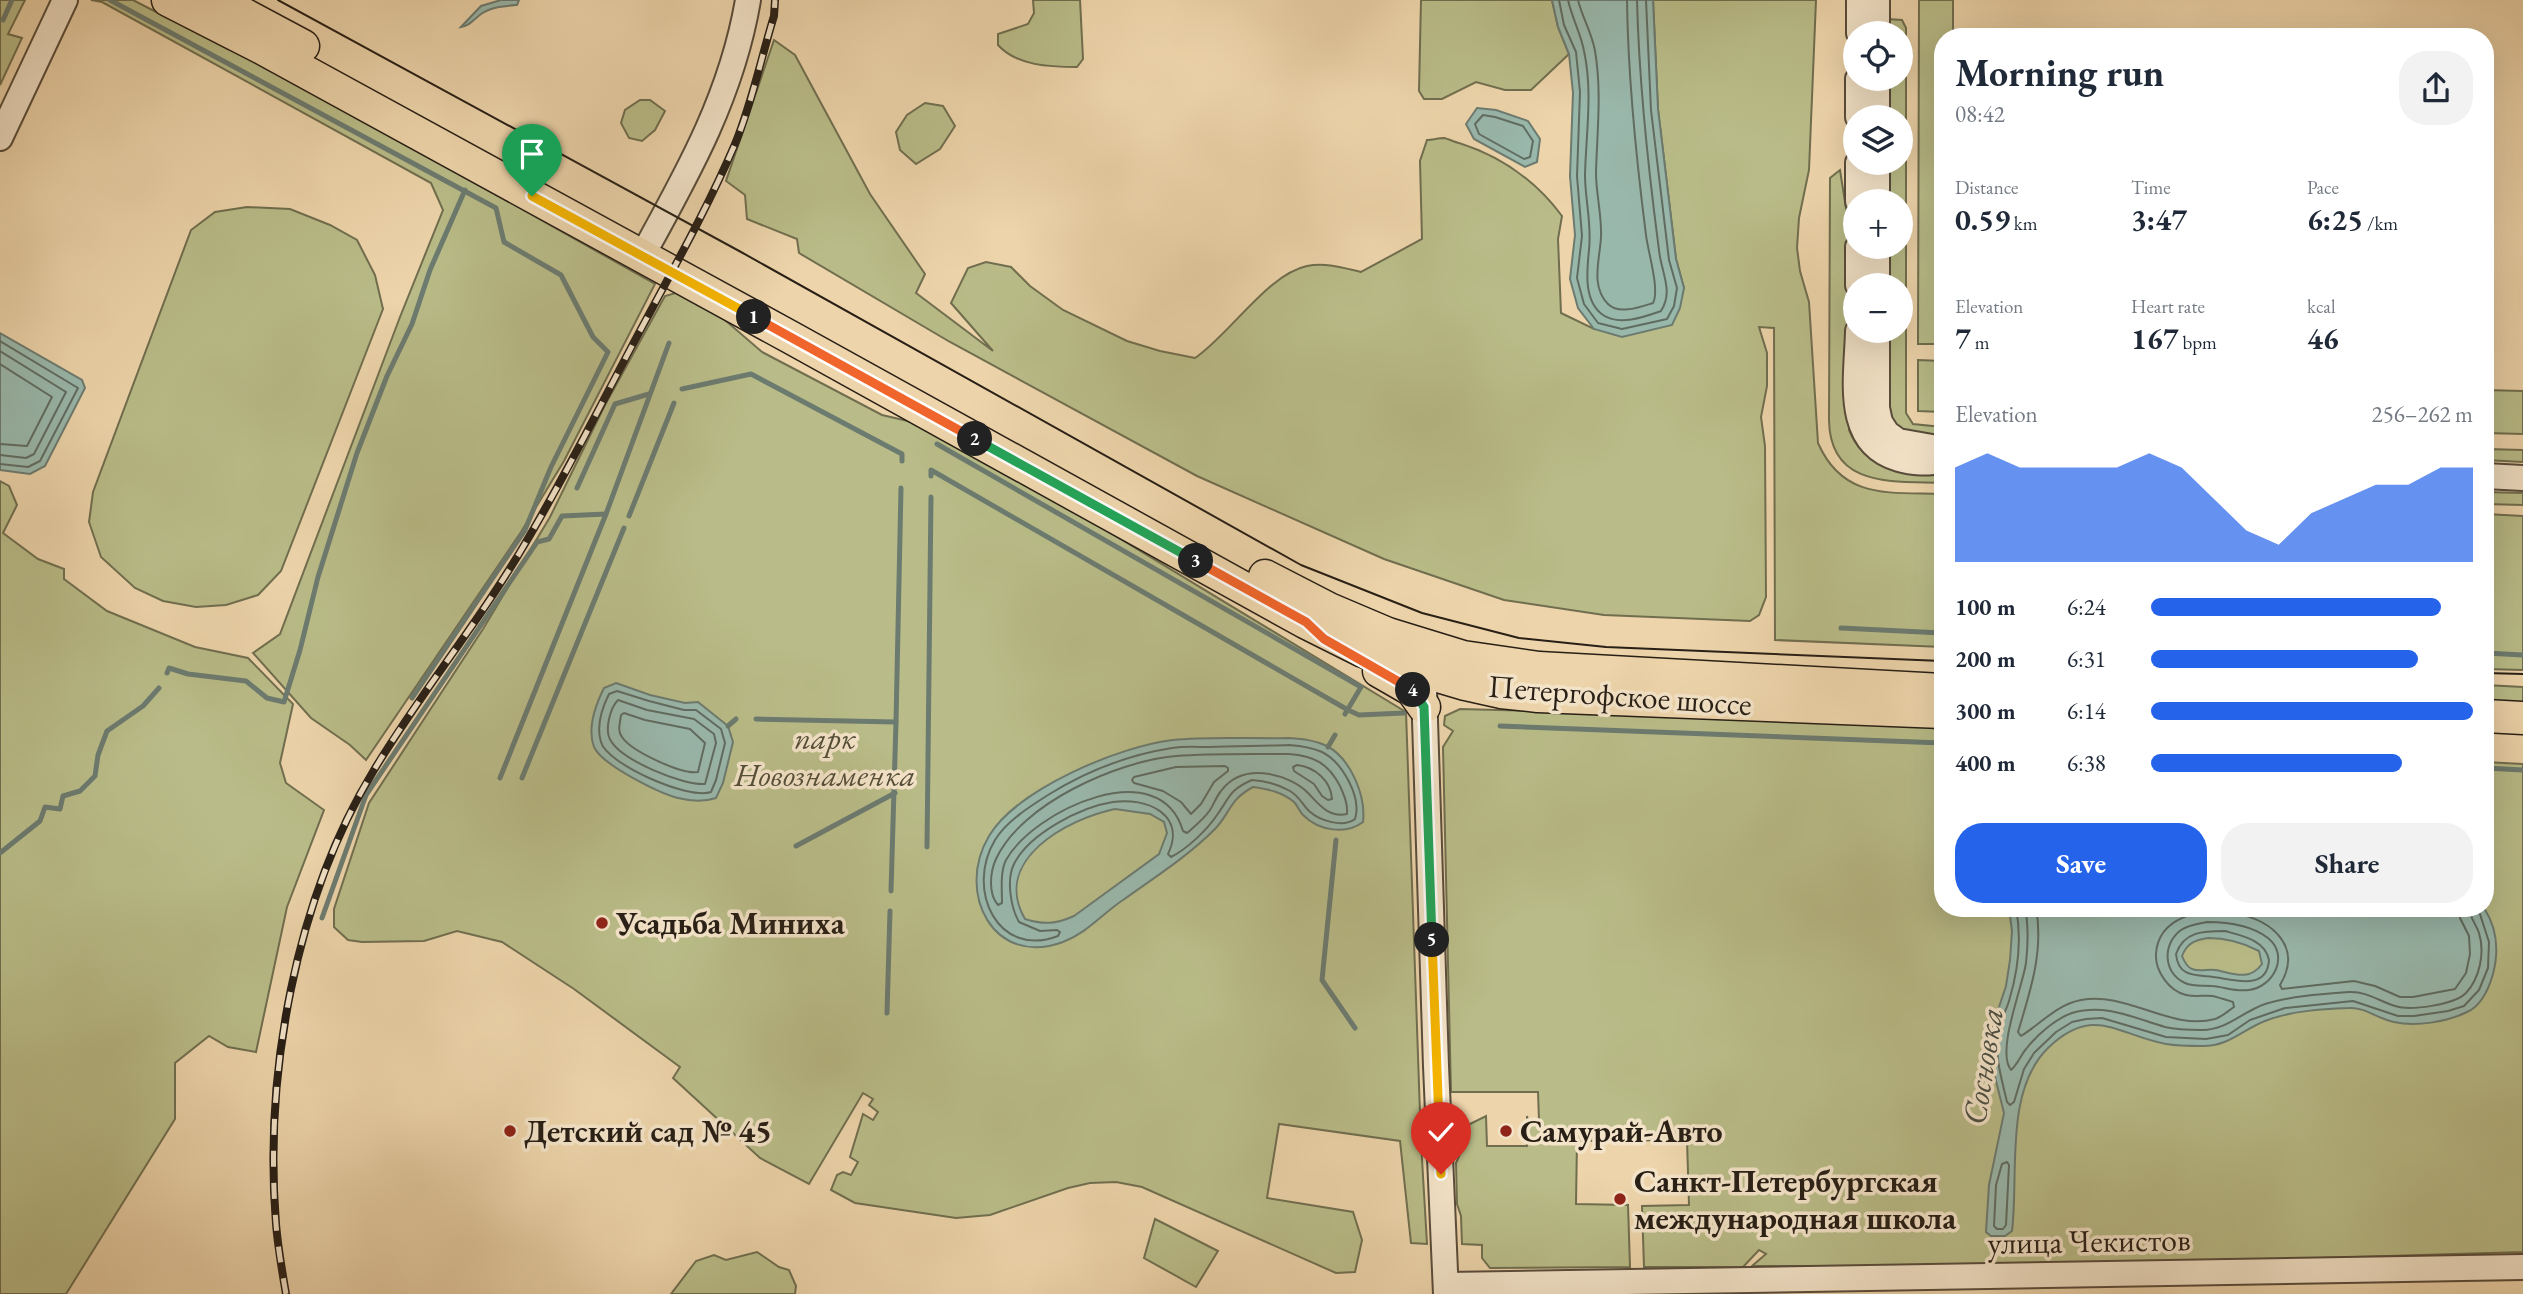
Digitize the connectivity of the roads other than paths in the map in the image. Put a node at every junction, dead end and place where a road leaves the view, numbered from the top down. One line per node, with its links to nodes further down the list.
1 (65, 0): 9 (street)
2 (167, 0): 10 (main road, Петергофское шоссе)
3 (217, 0): 10 (main road, Петергофское шоссе)
4 (748, 0): 10 (street)
5 (1858, 0): 7 (street)
6 (1877, 0): 8 (street)
7 (1859, 21)
8 (1877, 21)
9 (0, 138)
10 (647, 246): 18 (main road, Петергофское шоссе); 22 (main road, Петергофское шоссе)
11 (1858, 343): 14 (street)
12 (1877, 343): 14 (street)
13 (1934, 450): 14 (street)
14 (1907, 452): 15 (street)
15 (1934, 458)
16 (2494, 476): 17 (street)
17 (2523, 478)
18 (1388, 634): 19 (main road, Петергофское шоссе); 22 (main road)
19 (1478, 659): 20 (main road, Петергофское шоссе); 22 (main road)
20 (1934, 690)
21 (1501, 692): 22 (main road, Петергофское шоссе); 22 (main road); 23 (main road, Петергофское шоссе)
22 (1425, 694): 29 (street)
23 (1934, 712)
24 (2494, 716): 25 (main road)
25 (2523, 718)
26 (2494, 735): 27 (main road)
27 (2523, 737)
28 (2523, 1266): 29 (street, улица Чекистов)
29 (1446, 1290)

